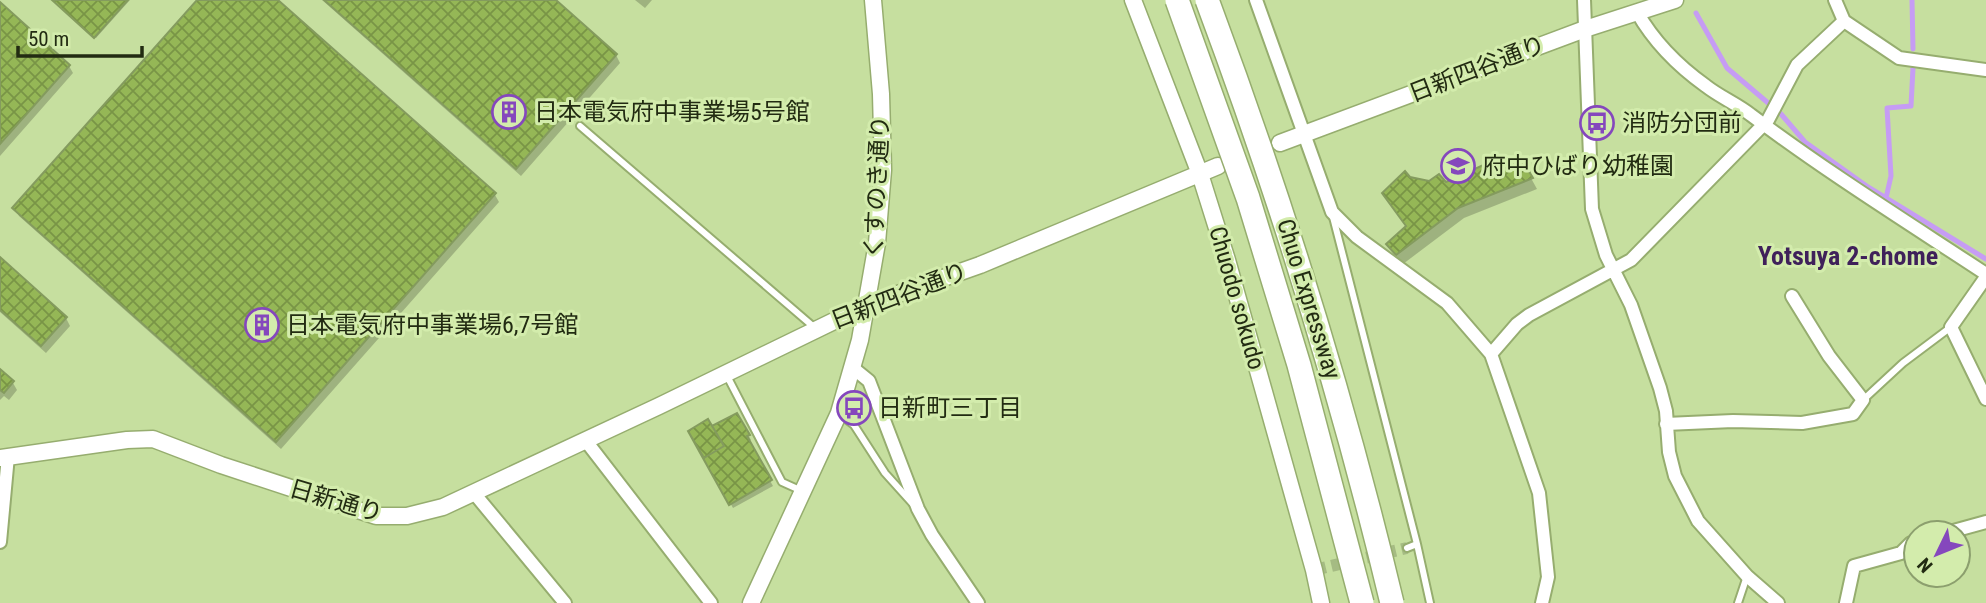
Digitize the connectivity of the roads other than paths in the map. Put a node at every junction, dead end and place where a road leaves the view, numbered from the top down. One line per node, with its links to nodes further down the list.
1 (873, 0): 23 (street, くすのき通り)
2 (1133, 0): 18 (street, Chuodo sokudo)
3 (1177, 0): 48 (highway, Chuo Expressway, bridge)
4 (1208, 0): 49 (highway, Chuo Expressway, bridge)
5 (1256, 0): 15 (street)
6 (1675, 0): 9 (street, 日新四谷通り)
7 (1835, 0): 10 (street)
8 (1582, 2): 11 (street)
9 (1637, 12): 11 (street, 日新四谷通り); 13 (street)
10 (1844, 21): 12 (street); 13 (street)
11 (1585, 29): 15 (street, 日新四谷通り); 20 (street)
12 (1986, 70)
13 (1766, 122): 20 (street); 21 (street)
14 (580, 126): 25 (lane)
15 (1303, 135): 16 (street, 日新四谷通り); 19 (street)
16 (1280, 143)
17 (1219, 166): 18 (street, 日新四谷通り)
18 (1200, 174): 23 (street, 日新四谷通り); 47 (street, Chuodo sokudo)
19 (1332, 212): 26 (street); 39 (lane)
20 (1613, 270): 26 (street); 32 (street)
21 (1986, 276): 24 (street)
22 (1792, 296): 30 (street)
23 (867, 305): 25 (street, 日新四谷通り); 27 (street, くすのき通り)
24 (1951, 327): 29 (street); 30 (lane)
25 (815, 328): 28 (street, 日新四谷通り)
26 (1491, 354): 51 (street)
27 (853, 368): 31 (street, くすのき通り); 37 (street)
28 (725, 373): 33 (street, 日新四谷通り); 35 (lane)
29 (1986, 399)
30 (1863, 400): 32 (street)
31 (839, 413): 35 (street, くすのき通り); 37 (lane)
32 (1666, 424): 42 (street)
33 (586, 441): 36 (street, 日新通り); 44 (street)
34 (4, 457): 36 (street, 日新通り); 38 (street)
35 (804, 492): 45 (street, くすのき通り)
36 (474, 493): 43 (street)
37 (918, 509): 46 (street)
38 (0, 542)
39 (1417, 544): 40 (lane); 50 (lane)
40 (1406, 548)
41 (1902, 553): 54 (street)
42 (1747, 576): 52 (lane); 53 (street)
43 (565, 603)
44 (711, 603)
45 (751, 603)
46 (978, 603)
47 (1321, 603)
48 (1362, 603)
49 (1392, 603)
50 (1430, 603)
51 (1542, 603)
52 (1738, 603)
53 (1778, 603)
54 (1846, 603)

